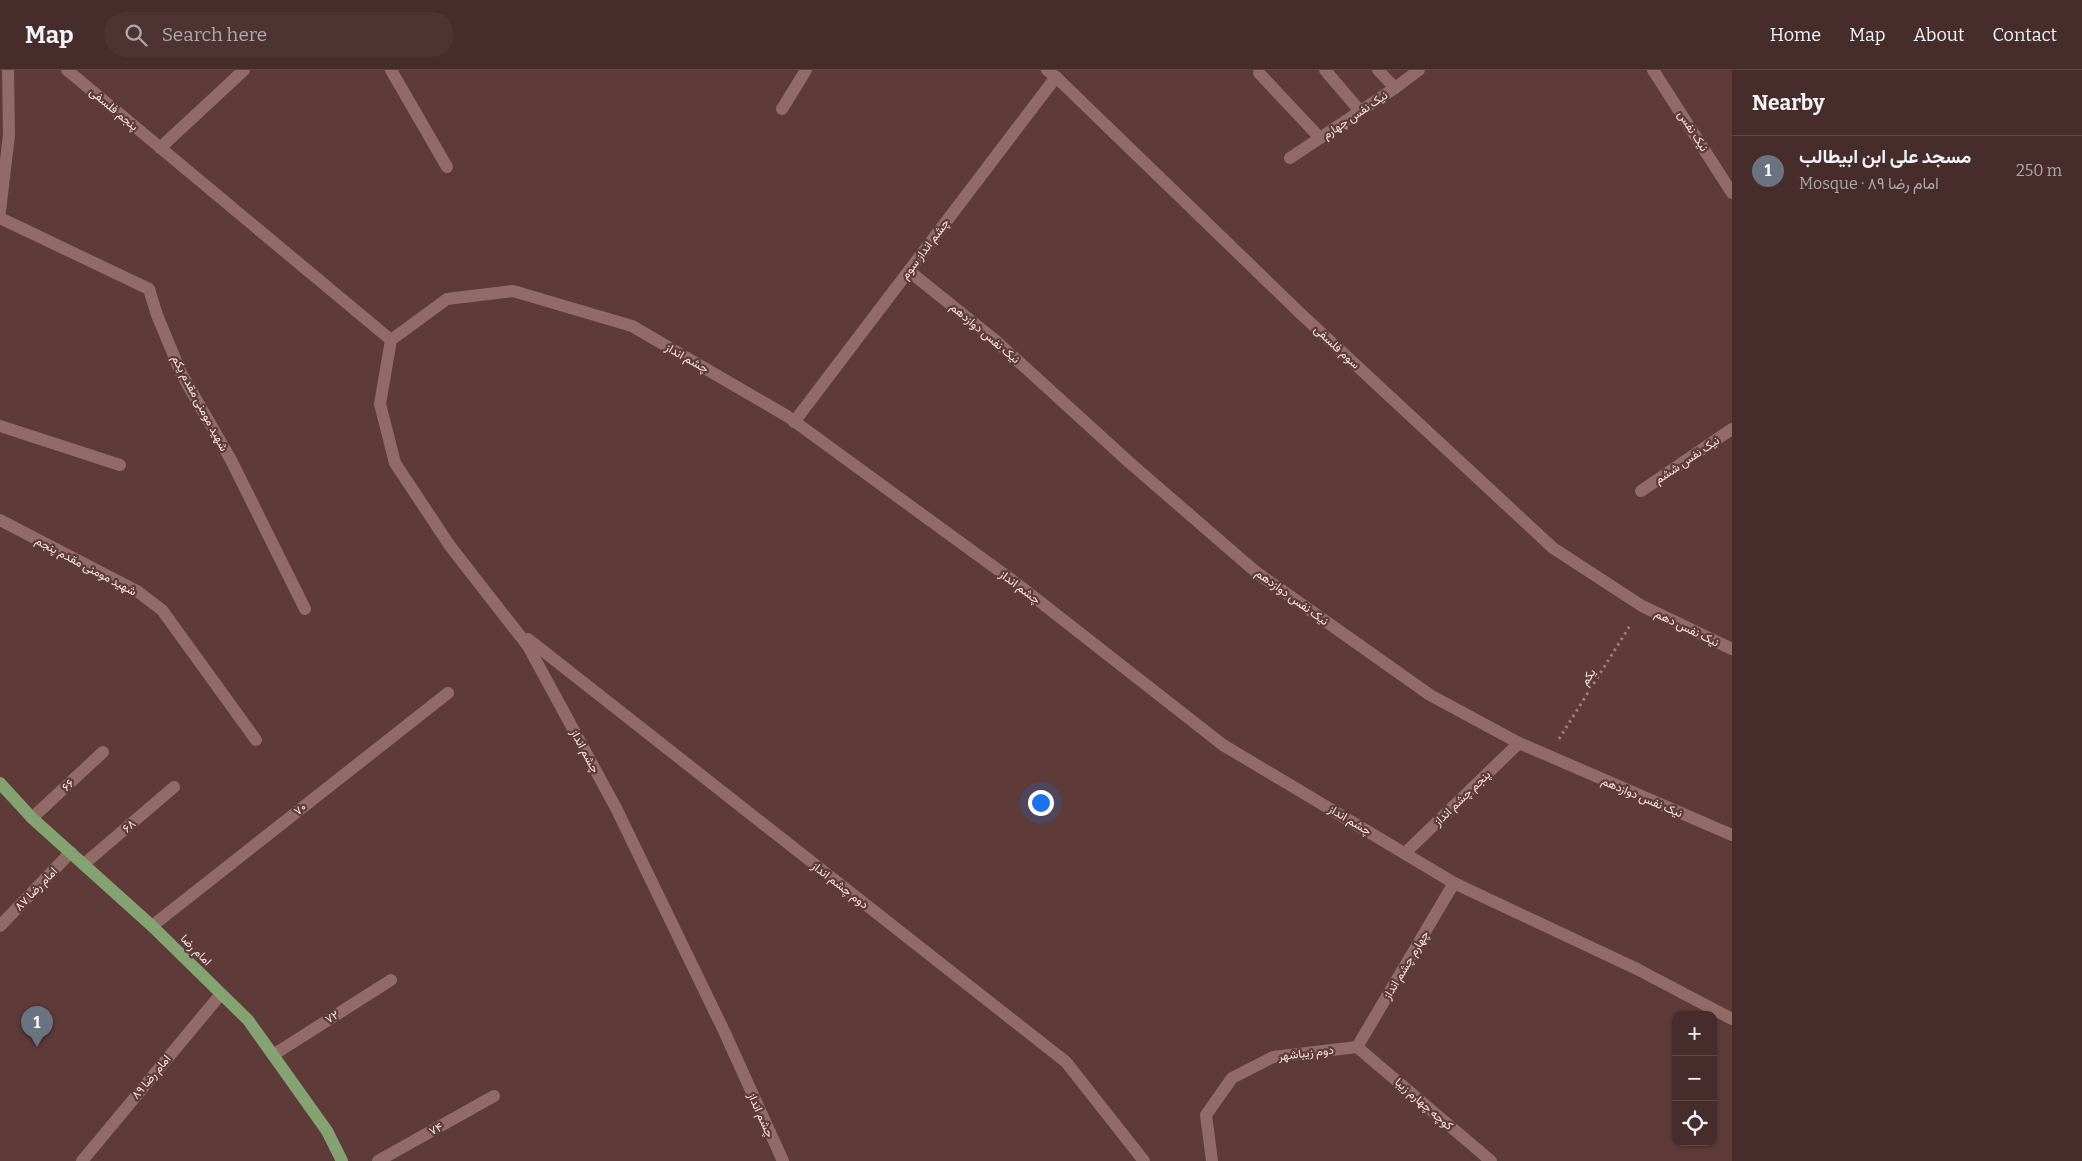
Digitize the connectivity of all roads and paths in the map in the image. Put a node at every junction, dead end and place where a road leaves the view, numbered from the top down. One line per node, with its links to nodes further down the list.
1 (8, 70): 20 (street)
2 (67, 70): 16 (street, پنجم فلسفی)
3 (244, 70): 16 (street)
4 (391, 70): 18 (street)
5 (806, 70): 13 (street)
6 (1325, 70): 14 (street)
7 (1378, 70): 12 (street)
8 (1419, 70): 12 (street, نیک نفس چهارم)
9 (1655, 71): 19 (street, نیک نفس)
10 (1259, 73): 15 (street)
11 (1051, 74): 22 (street, چشم انداز سوم); 30 (street, سوم فلسفی)
12 (1395, 88): 14 (street, نیک نفس چهارم)
13 (782, 109)
14 (1360, 112): 15 (street, نیک نفس چهارم)
15 (1320, 138): 17 (street, نیک نفس چهارم)
16 (160, 148): 23 (street, پنجم فلسفی)
17 (1290, 158)
18 (447, 167)
19 (1732, 193)
20 (0, 211)
21 (0, 218): 31 (street, شهید مومنی مقدم یکم)
22 (909, 271): 24 (street, چشم انداز سوم); 36 (street, نیک نفس دوازدهم)
23 (391, 340): 24 (street, چشم انداز); 32 (street, چشم انداز)
24 (794, 422): 44 (street, چشم انداز)
25 (0, 426): 27 (street)
26 (1732, 429): 28 (street, نیک نفس ششم)
27 (120, 465)
28 (1641, 491)
29 (0, 520): 35 (street, شهید مومنی مقدم پنجم)
30 (1642, 606): 33 (street, نیک نفس دهم); 38 (path, یکم)
31 (304, 609)
32 (516, 630): 55 (street, چشم انداز); 59 (street, دوم چشم انداز)
33 (1732, 649)
34 (448, 693): 48 (street, ۷۰)
35 (256, 740)
36 (1519, 743): 38 (street, نیک نفس دوازدهم); 44 (street, پنجم چشم انداز)
37 (103, 752): 41 (street, ۶۶)
38 (1548, 756): 42 (street, نیک نفس دوازدهم)
39 (0, 783): 41 (main road, امام رضا)
40 (174, 787): 45 (street, ۶۸)
41 (32, 818): 43 (main road, امام رضا)
42 (1732, 836)
43 (71, 852): 45 (main road, امام رضا); 47 (street, امام رضا ۸۷)
44 (1405, 853): 46 (street, چشم انداز)
45 (84, 864): 48 (main road, امام رضا)
46 (1454, 883): 51 (street, چشم انداز); 52 (street, چهارم چشم انداز)
47 (0, 926)
48 (152, 926): 50 (main road, امام رضا)
49 (391, 980): 53 (street, ۷۲)
50 (221, 994): 53 (main road, امام رضا); 56 (street, امام رضا ۸۹)
51 (1732, 1019)
52 (1357, 1047): 60 (street, دوم زیباشهر); 61 (street, کوچه چهارم زیبا)
53 (273, 1055): 57 (main road, امام رضا)
54 (494, 1096): 58 (street, ۷۴)
55 (780, 1158)
56 (82, 1161)
57 (342, 1161)
58 (378, 1161)
59 (1144, 1161)
60 (1212, 1161)
61 (1491, 1161)

